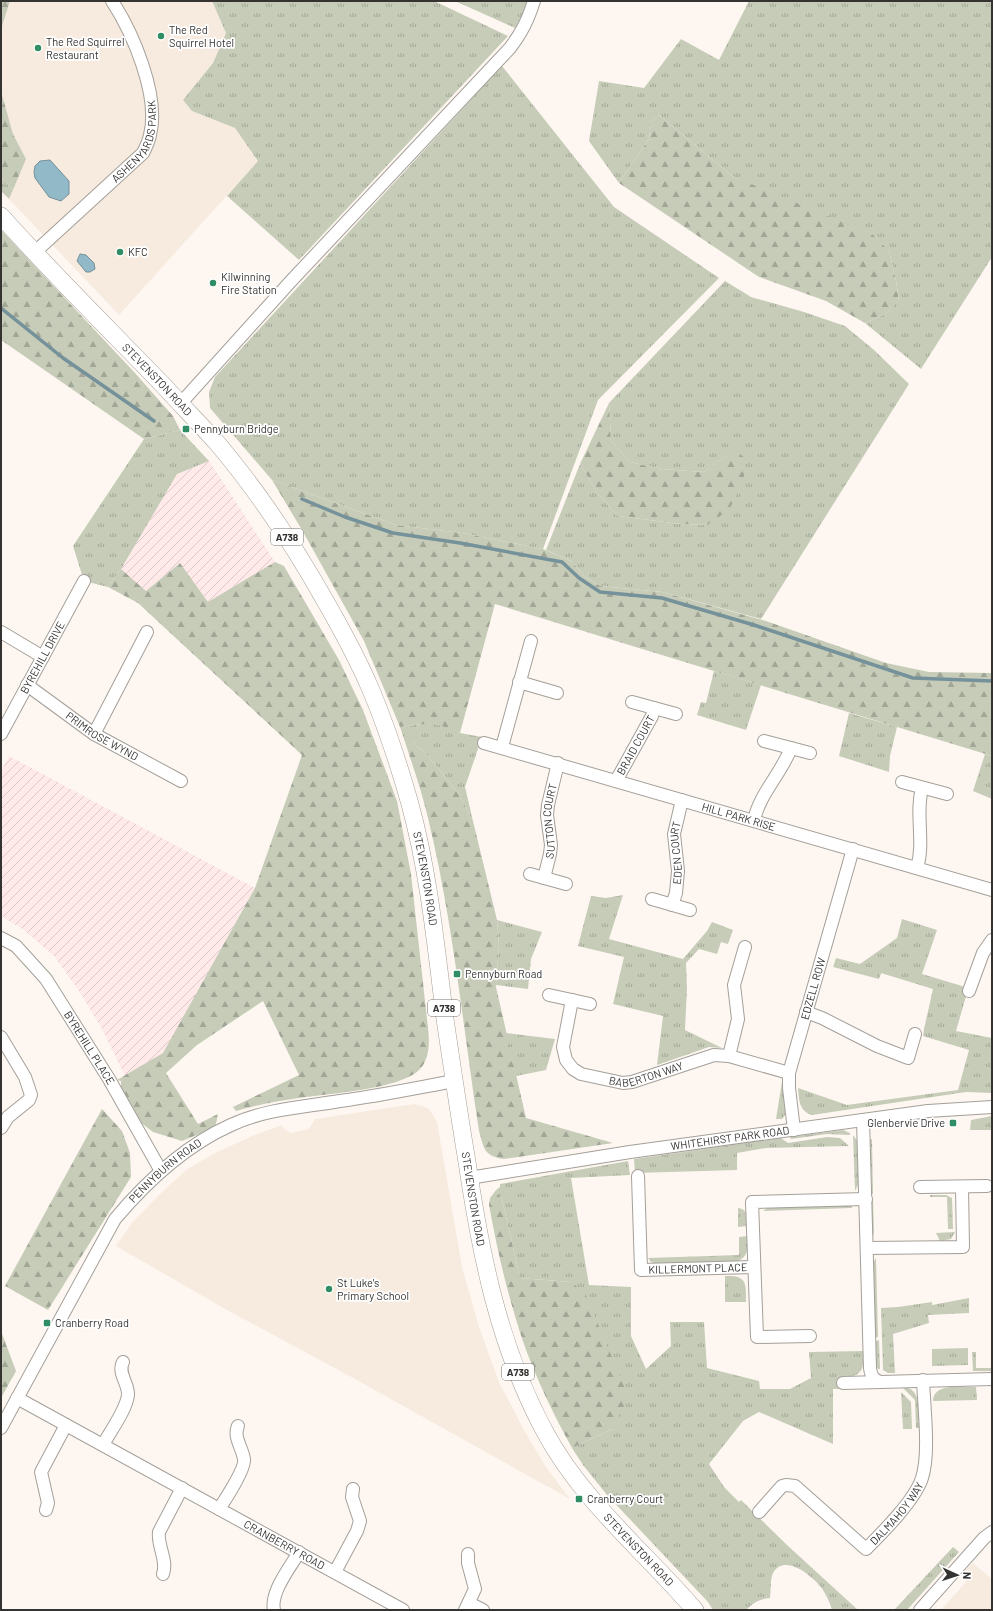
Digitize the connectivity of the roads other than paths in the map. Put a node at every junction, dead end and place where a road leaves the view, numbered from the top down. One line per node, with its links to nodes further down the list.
1 (112, 1): 4 (street, ASHENYARDS PARK)
2 (534, 1): 5 (street)
3 (1, 216): 4 (highway, STEVENSTON ROAD / A738)
4 (34, 253): 5 (highway, STEVENSTON ROAD / A738)
5 (180, 404): 53 (highway, STEVENSTON ROAD / A738)
6 (84, 582): 10 (street, BYREHILL DRIVE)
7 (1, 632): 10 (street)
8 (147, 632): 18 (street)
9 (531, 641): 11 (street)
10 (43, 657): 12 (street, BYREHILL DRIVE)
11 (520, 682): 13 (street); 21 (street)
12 (27, 685): 17 (street, BYREHILL DRIVE); 18 (street, PRIMROSE WYND)
13 (557, 693)
14 (632, 702): 15 (street, BRAID COURT)
15 (654, 708): 16 (street, BRAID COURT); 26 (street, BRAID COURT)
16 (676, 714)
17 (1, 734)
18 (94, 734): 25 (street, PRIMROSE WYND)
19 (764, 742): 22 (street)
20 (484, 743): 21 (street, HILL PARK RISE)
21 (502, 748): 24 (street, HILL PARK RISE)
22 (791, 748): 23 (street); 31 (street)
23 (810, 753)
24 (558, 764): 26 (street, HILL PARK RISE); 35 (street, SUTTON COURT)
25 (181, 781)
26 (616, 782): 30 (street, HILL PARK RISE)
27 (902, 782): 28 (street)
28 (922, 788): 29 (street); 33 (street)
29 (946, 794)
30 (682, 800): 31 (street, HILL PARK RISE); 39 (street, EDEN COURT)
31 (754, 820): 32 (street, HILL PARK RISE)
32 (853, 849): 33 (street, HILL PARK RISE); 48 (street, EDZELL ROW)
33 (917, 868): 37 (street, HILL PARK RISE)
34 (530, 874): 35 (street)
35 (544, 878): 36 (street)
36 (566, 884)
37 (992, 890)
38 (652, 899): 39 (street)
39 (672, 905): 40 (street)
40 (690, 910)
41 (1, 938): 59 (street, BYREHILL PLACE)
42 (992, 940): 44 (street)
43 (745, 947): 51 (street)
44 (969, 991)
45 (549, 995): 46 (street)
46 (572, 1000): 47 (street); 51 (street, BABERTON WAY)
47 (590, 1004)
48 (806, 1012): 49 (street); 52 (street, EDZELL ROW)
49 (915, 1034)
50 (1, 1037): 55 (street)
51 (729, 1056): 52 (street, BABERTON WAY)
52 (789, 1073): 58 (street, EDZELL ROW)
53 (454, 1081): 59 (street, PENNYBURN ROAD); 61 (highway, STEVENSTON ROAD / A738)
54 (992, 1107): 56 (street, WHITEHIRST PARK ROAD)
55 (4, 1116): 57 (street)
56 (863, 1120): 58 (street, WHITEHIRST PARK ROAD); 65 (street)
57 (1, 1128)
58 (794, 1130): 61 (street, WHITEHIRST PARK ROAD)
59 (161, 1170): 74 (street, PENNYBURN ROAD)
60 (638, 1176): 67 (street, KILLERMONT PLACE)
61 (469, 1178): 93 (highway, STEVENSTON ROAD / A738)
62 (962, 1186): 63 (street); 64 (street); 66 (street)
63 (987, 1186)
64 (920, 1187)
65 (866, 1199): 66 (street); 67 (street, KILLERMONT PLACE)
66 (867, 1248): 72 (street)
67 (754, 1267): 68 (street, KILLERMONT PLACE)
68 (810, 1336)
69 (123, 1362): 78 (street)
70 (992, 1379): 71 (street)
71 (923, 1380): 72 (street); 83 (street, DALMAHOY WAY)
72 (880, 1382): 73 (street)
73 (843, 1383)
74 (17, 1398): 75 (street, CRANBERRY ROAD); 77 (street, PENNYBURN ROAD)
75 (66, 1425): 78 (street, CRANBERRY ROAD); 82 (street)
76 (238, 1426): 81 (street)
77 (1, 1428)
78 (103, 1445): 79 (street, CRANBERRY ROAD)
79 (182, 1488): 81 (street, CRANBERRY ROAD); 88 (street)
80 (353, 1489): 87 (street)
81 (219, 1509): 85 (street, CRANBERRY ROAD)
82 (46, 1510)
83 (759, 1512)
84 (992, 1532): 94 (street)
85 (298, 1552): 87 (street, CRANBERRY ROAD); 90 (street)
86 (468, 1554): 89 (street)
87 (335, 1572): 91 (street, CRANBERRY ROAD)
88 (163, 1574)
89 (467, 1606): 92 (street)
90 (274, 1610)
91 (403, 1610)
92 (483, 1610)
93 (695, 1610)
94 (920, 1610)

